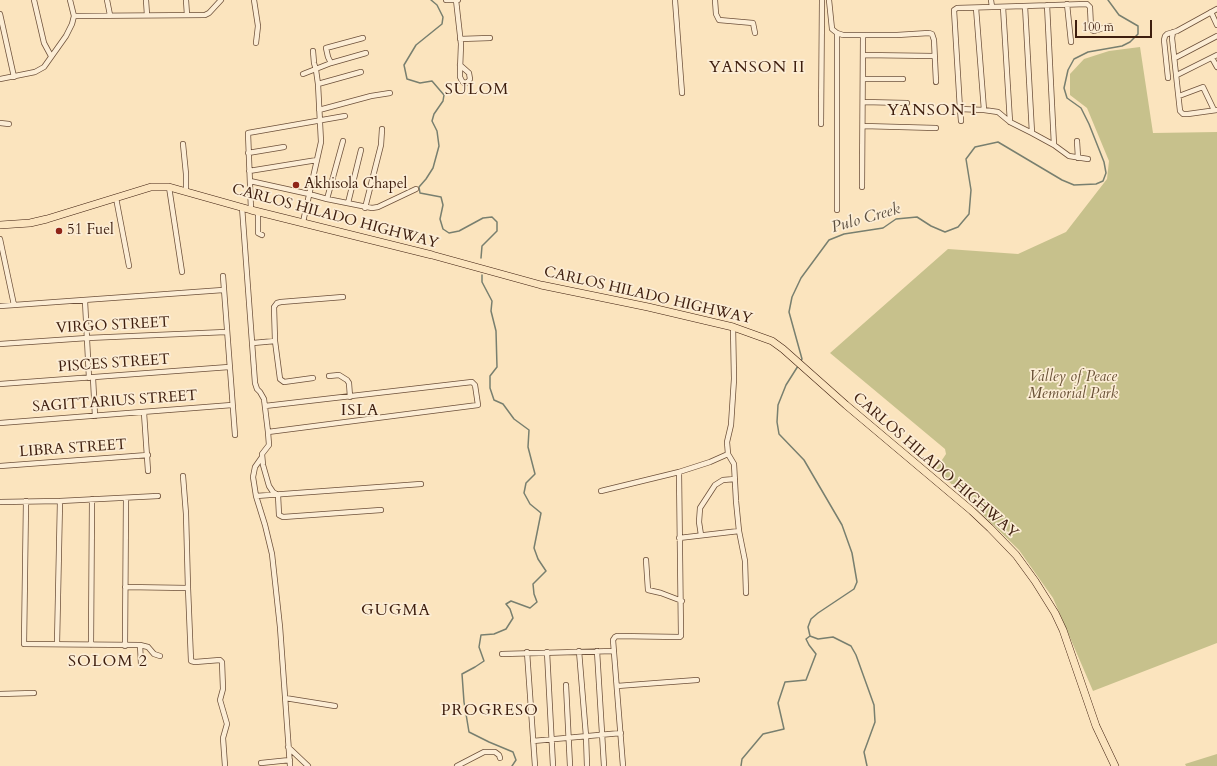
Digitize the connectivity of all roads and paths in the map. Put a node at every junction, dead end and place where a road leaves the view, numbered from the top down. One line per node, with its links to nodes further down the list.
1 (34, 0): 42 (street)
2 (70, 0): 27 (street)
3 (107, 0): 26 (street)
4 (146, 0): 24 (street)
5 (186, 0): 25 (street)
6 (221, 0): 25 (street)
7 (254, 0): 39 (street)
8 (446, 0): 9 (street)
9 (457, 0): 37 (street)
10 (674, 0): 62 (street)
11 (715, 0): 31 (street)
12 (822, 0): 76 (street)
13 (828, 0): 32 (street)
14 (991, 0): 19 (street)
15 (1067, 4): 16 (street); 29 (street); 38 (street)
16 (1047, 5): 18 (street); 84 (street)
17 (1003, 6): 18 (street); 19 (street); 73 (street)
18 (1025, 6): 80 (street)
19 (992, 7): 20 (street)
20 (976, 8): 66 (street); 68 (street)
21 (1217, 9): 22 (street)
22 (1210, 12): 28 (street); 30 (street)
23 (0, 14): 54 (street)
24 (148, 14): 25 (street); 26 (street)
25 (187, 14)
26 (110, 15): 27 (street)
27 (74, 16): 42 (street)
28 (1217, 25)
29 (1110, 26)
30 (1173, 32): 46 (street); 55 (street)
31 (755, 33)
32 (837, 33): 33 (street); 103 (street)
33 (863, 35): 43 (street); 44 (street)
34 (1217, 36): 46 (street)
35 (363, 38): 47 (street)
36 (490, 38): 37 (street)
37 (460, 39): 48 (street)
38 (1071, 42)
39 (256, 43)
40 (313, 51): 50 (street)
41 (366, 53): 47 (street)
42 (51, 56): 54 (street)
43 (863, 56): 44 (street); 57 (street)
44 (934, 56): 59 (street)
45 (1215, 56): 49 (street); 53 (street)
46 (1175, 58): 53 (street)
47 (331, 63): 50 (street)
48 (460, 66)
49 (1217, 67)
50 (316, 70): 52 (street); 60 (street)
51 (361, 72): 60 (street)
52 (303, 74)
53 (1176, 75): 63 (street)
54 (14, 77): 56 (street)
55 (1168, 78)
56 (0, 79)
57 (863, 79): 58 (street); 64 (street)
58 (903, 79)
59 (936, 82)
60 (318, 84): 67 (street)
61 (390, 93): 67 (street)
62 (682, 93)
63 (1179, 96): 69 (street); 69 (street)
64 (862, 102): 65 (street); 77 (street)
65 (907, 103)
66 (960, 109): 68 (street); 72 (street)
67 (319, 110): 71 (street)
68 (984, 110): 73 (street)
69 (1215, 110)
70 (345, 116): 71 (street)
71 (320, 120): 87 (street); 90 (street)
72 (961, 121)
73 (1010, 122): 80 (street)
74 (0, 123): 75 (street)
75 (9, 124)
76 (821, 124)
77 (863, 126): 78 (street); 94 (street)
78 (936, 128)
79 (382, 129): 102 (street)
80 (1032, 133): 84 (street)
81 (343, 141): 99 (street)
82 (1077, 141): 88 (street)
83 (183, 144): 96 (street)
84 (1054, 145): 88 (street)
85 (284, 147): 87 (street)
86 (361, 150): 100 (street)
87 (248, 153): 91 (street)
88 (1078, 158): 89 (street)
89 (1088, 159)
90 (317, 160): 91 (street); 97 (street)
91 (249, 171): 92 (street)
92 (250, 181): 97 (street); 104 (street)
93 (169, 187): 96 (main road, CARLOS HILADO HIGHWAY); 98 (main road, CARLOS HILADO HIGHWAY); 110 (street)
94 (862, 187)
95 (416, 189): 102 (street)
96 (186, 191): 101 (main road, CARLOS HILADO HIGHWAY)
97 (309, 194): 99 (street); 105 (street)
98 (116, 198): 106 (main road, CARLOS HILADO HIGHWAY); 109 (street)
99 (327, 199): 100 (street)
100 (348, 203): 102 (street)
101 (242, 207): 104 (main road, CARLOS HILADO HIGHWAY); 121 (street)
102 (365, 208)
103 (837, 210)
104 (254, 211): 105 (main road, CARLOS HILADO HIGHWAY); 107 (street)
105 (303, 222): 117 (main road, CARLOS HILADO HIGHWAY)
106 (0, 225)
107 (262, 235)
108 (0, 239): 115 (street)
109 (129, 266)
110 (182, 272)
111 (223, 276): 112 (street)
112 (223, 290): 114 (street); 118 (street)
113 (343, 297): 120 (street)
114 (85, 300): 115 (street); 119 (street)
115 (14, 305): 116 (street)
116 (0, 306)
117 (733, 327): 136 (street); 202 (main road, CARLOS HILADO HIGHWAY)
118 (226, 332): 119 (street, VIRGO STREET); 123 (street)
119 (86, 338): 122 (street, VIRGO STREET); 125 (street)
120 (275, 341): 121 (street); 126 (street)
121 (253, 343): 130 (street)
122 (0, 344)
123 (229, 367): 125 (street, PISCES STREET); 129 (street)
124 (329, 376): 128 (street)
125 (91, 378): 127 (street, PISCES STREET); 132 (street)
126 (313, 378)
127 (0, 384)
128 (350, 397): 130 (street); 134 (street)
129 (232, 405): 131 (street, SAGITTARIUS STREET); 135 (street)
130 (265, 406): 134 (street)
131 (144, 412): 132 (street, SAGITTARIUS STREET); 137 (street)
132 (95, 416): 133 (street, SAGITTARIUS STREET)
133 (0, 423)
134 (268, 432): 138 (street)
135 (235, 435)
136 (728, 454): 141 (street); 143 (street)
137 (148, 455): 139 (street, LIBRA STREET); 140 (street)
138 (262, 457): 146 (street); 148 (street)
139 (0, 466)
140 (148, 471)
141 (678, 472): 145 (street); 157 (street)
142 (183, 476): 160 (street)
143 (735, 479): 155 (street); 156 (street)
144 (421, 484): 146 (street)
145 (601, 491)
146 (278, 495): 148 (street); 154 (street)
147 (158, 496): 149 (street)
148 (256, 496): 180 (street)
149 (126, 498): 150 (street); 159 (street)
150 (92, 499): 152 (street); 164 (street)
151 (26, 501): 152 (street); 153 (street); 163 (street)
152 (60, 501): 163 (street)
153 (0, 502)
154 (381, 510)
155 (739, 531): 156 (street); 161 (street)
156 (701, 535): 157 (street)
157 (679, 538): 162 (street)
158 (646, 560): 162 (street)
159 (125, 587): 160 (street); 166 (street)
160 (188, 588): 192 (street)
161 (746, 593)
162 (682, 601): 169 (street)
163 (57, 644): 164 (street)
164 (91, 645): 166 (street)
165 (140, 645): 166 (street); 173 (street); 174 (street)
166 (125, 646)
167 (579, 651): 168 (street); 171 (street); 184 (street)
168 (597, 651): 169 (street); 183 (street)
169 (614, 651): 177 (street)
170 (527, 652): 171 (street); 172 (street); 187 (street)
171 (547, 652): 186 (street)
172 (502, 654)
173 (160, 656)
174 (141, 664)
175 (697, 680): 177 (street)
176 (566, 685): 185 (street)
177 (617, 686): 182 (street)
178 (34, 693): 179 (street)
179 (0, 694)
180 (285, 698): 181 (street); 188 (street)
181 (335, 706)
182 (621, 733): 183 (street); 201 (street)
183 (602, 735): 184 (street); 200 (street)
184 (586, 736): 185 (street); 199 (street)
185 (569, 738): 186 (street); 198 (street)
186 (551, 739): 187 (street); 197 (street)
187 (533, 741): 196 (street)
188 (288, 747): 190 (street); 194 (street)
189 (500, 758): 195 (street)
190 (290, 760): 191 (street); 193 (street)
191 (260, 763)
192 (225, 766)
193 (290, 766)
194 (308, 766)
195 (457, 766)
196 (535, 766)
197 (553, 766)
198 (570, 766)
199 (587, 766)
200 (604, 766)
201 (623, 766)
202 (1115, 766)

